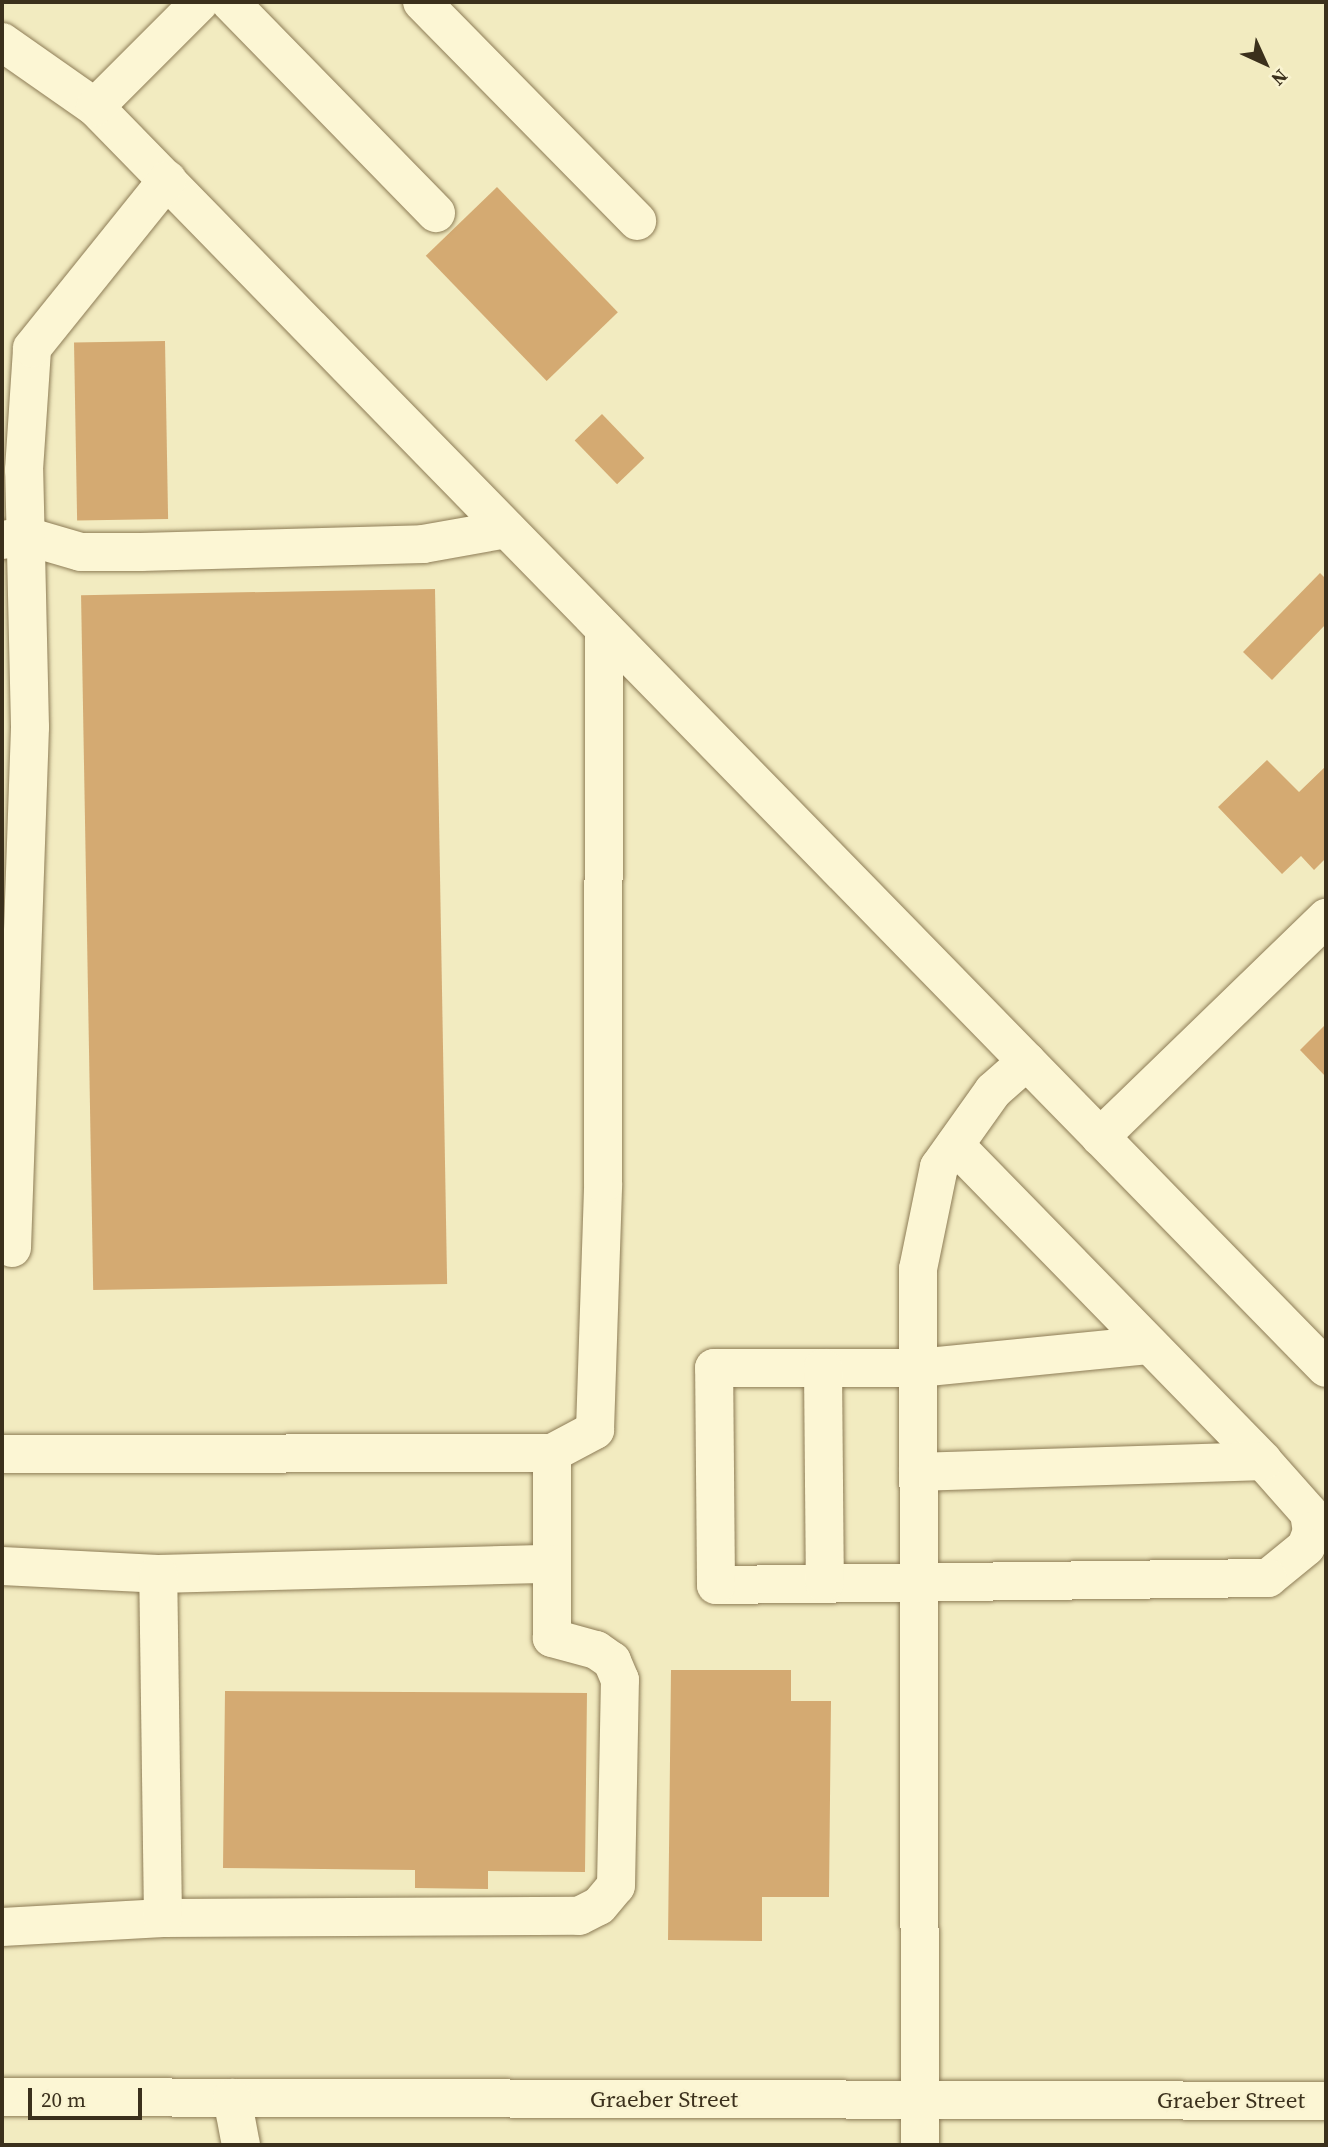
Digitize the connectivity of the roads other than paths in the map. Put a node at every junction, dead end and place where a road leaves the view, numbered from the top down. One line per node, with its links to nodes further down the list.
1 (200, 2): 5 (street)
2 (230, 2): 7 (street)
3 (422, 2): 8 (street)
4 (2, 42): 5 (street)
5 (95, 107): 6 (street)
6 (167, 180): 9 (street); 10 (street)
7 (436, 213)
8 (637, 221)
9 (507, 529): 10 (street); 11 (street)
10 (14, 538): 16 (street)
11 (604, 629): 13 (street); 21 (street)
12 (1326, 918): 14 (street)
13 (1027, 1061): 14 (street); 15 (street)
14 (1100, 1137): 20 (street)
15 (955, 1145): 17 (street); 19 (street)
16 (12, 1248)
17 (1148, 1345): 19 (street); 23 (street)
18 (823, 1368): 19 (street); 29 (street); 29 (street)
19 (918, 1368): 24 (street)
20 (1326, 1368)
21 (552, 1453): 22 (street); 25 (street)
22 (2, 1454)
23 (1264, 1461): 24 (street); 28 (street)
24 (918, 1472): 28 (street)
25 (552, 1564): 27 (street); 30 (street)
26 (2, 1566): 27 (street)
27 (158, 1574): 30 (street)
28 (919, 1581): 29 (street); 34 (street)
29 (825, 1583)
30 (163, 1918): 31 (street)
31 (2, 1927)
32 (2, 2097): 33 (street, Graeber Street)
33 (232, 2098): 34 (street, Graeber Street); 36 (street)
34 (920, 2100): 35 (street, Graeber Street); 37 (street)
35 (1326, 2101)
36 (241, 2145)
37 (920, 2145)

